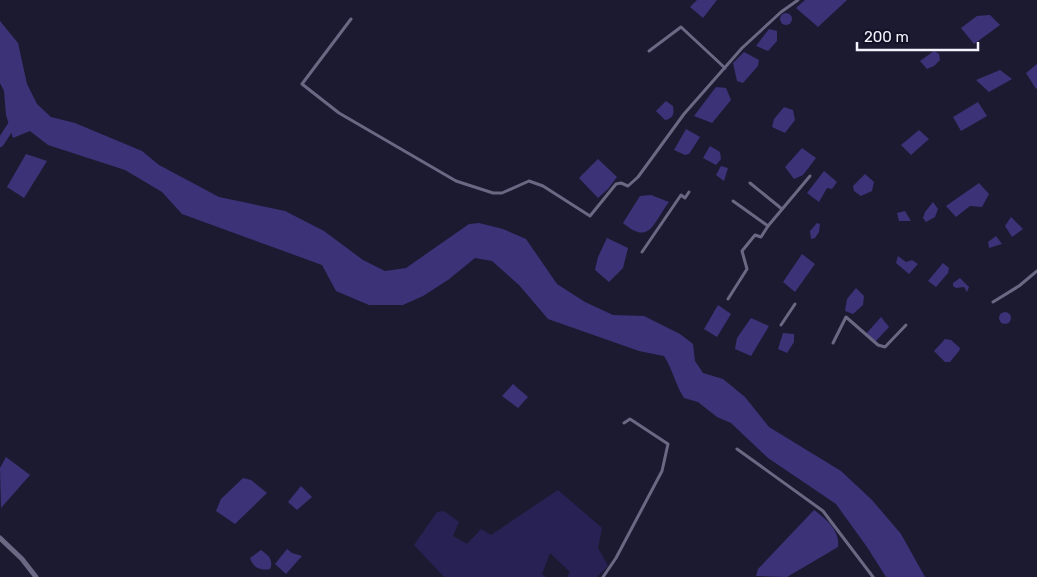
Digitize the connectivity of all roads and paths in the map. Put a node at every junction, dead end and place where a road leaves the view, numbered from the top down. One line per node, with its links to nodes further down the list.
1 (798, 0): 4 (street)
2 (351, 19): 4 (street)
3 (649, 51): 4 (street)
4 (725, 68)
5 (810, 176): 9 (street)
6 (750, 183): 9 (street)
7 (689, 192): 11 (street)
8 (733, 201): 10 (street)
9 (782, 209): 10 (street)
10 (768, 226): 13 (street)
11 (642, 252)
12 (1037, 271): 14 (street)
13 (728, 299)
14 (993, 302)
15 (794, 304): 16 (street)
16 (781, 325)
17 (906, 325): 18 (street)
18 (833, 343)
19 (624, 424): 23 (street)
20 (737, 449): 24 (street)
21 (0, 538): 22 (main road)
22 (36, 577)
23 (603, 577)
24 (873, 577)

